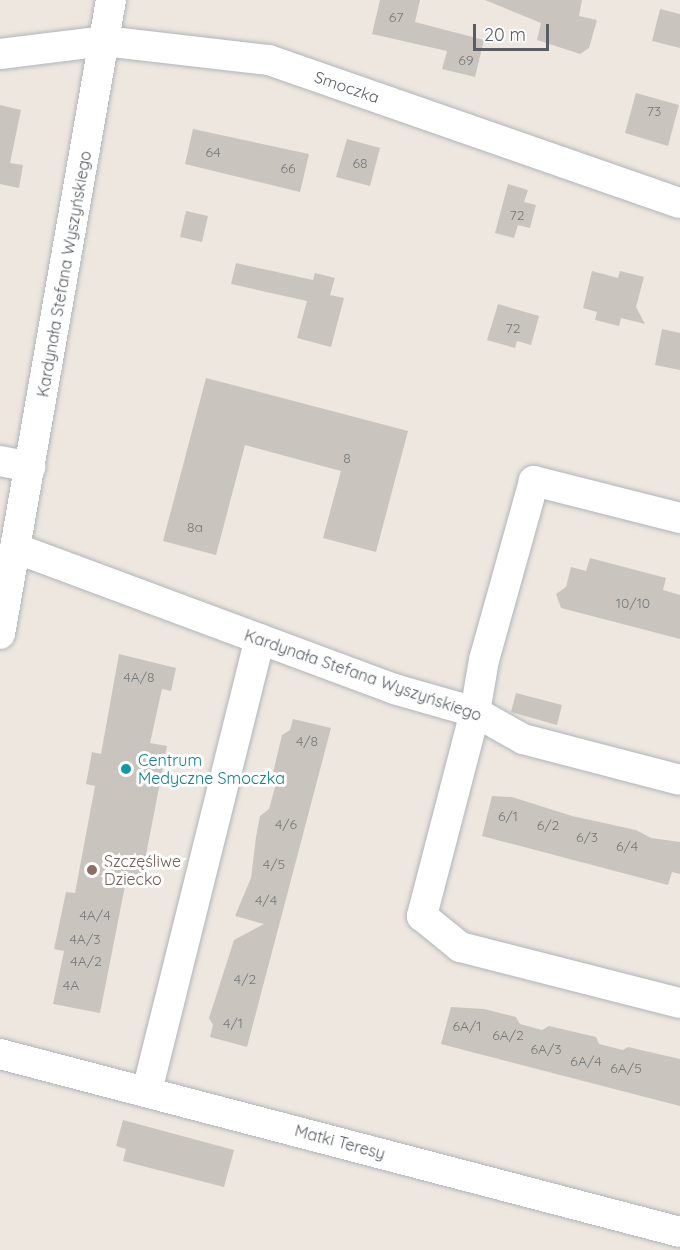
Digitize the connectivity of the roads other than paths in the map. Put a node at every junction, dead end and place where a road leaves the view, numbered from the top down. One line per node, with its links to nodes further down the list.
1 (111, 0): 2 (street, Kardynała Stefana Wyszyńskiego)
2 (104, 41): 3 (street, Smoczka); 4 (street, Smoczka); 6 (street, Kardynała Stefana Wyszyńskiego)
3 (0, 54)
4 (680, 203)
5 (0, 461): 6 (street)
6 (30, 467): 8 (street, Kardynała Stefana Wyszyńskiego)
7 (680, 518): 11 (street)
8 (15, 548): 9 (street, Kardynała Stefana Wyszyńskiego); 10 (street, Kardynała Stefana Wyszyńskiego)
9 (0, 634)
10 (260, 639): 11 (street, Kardynała Stefana Wyszyńskiego); 15 (street)
11 (475, 712): 12 (street, Kardynała Stefana Wyszyńskiego); 13 (street)
12 (680, 780)
13 (680, 1003)
14 (0, 1054): 15 (street, Matki Teresy)
15 (147, 1091): 16 (street, Matki Teresy)
16 (680, 1232)

